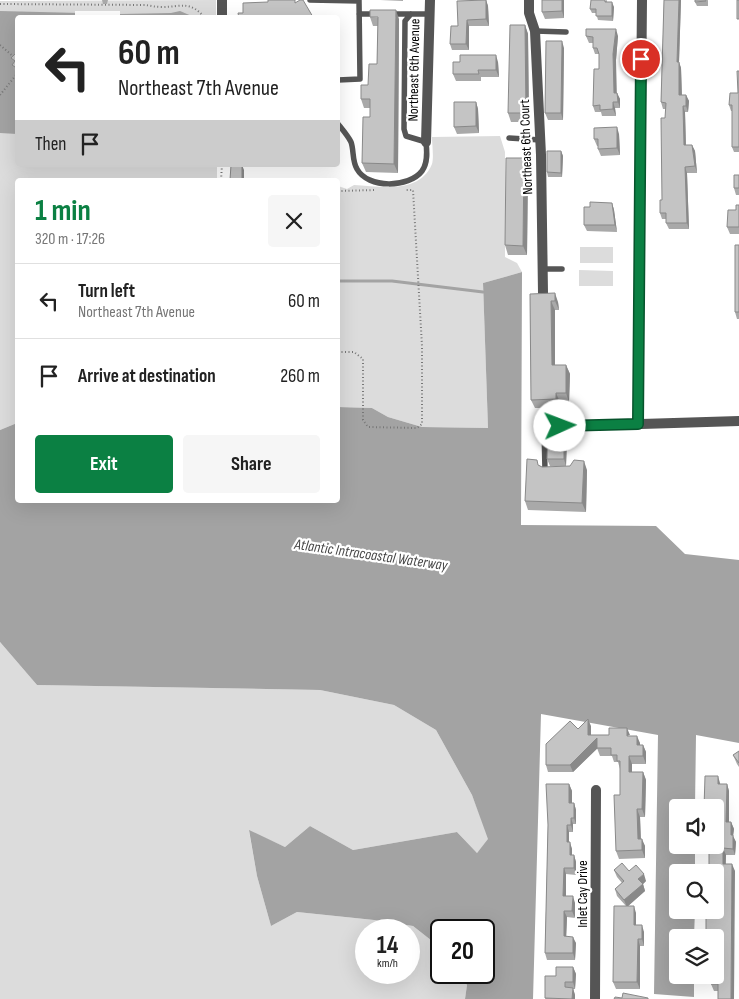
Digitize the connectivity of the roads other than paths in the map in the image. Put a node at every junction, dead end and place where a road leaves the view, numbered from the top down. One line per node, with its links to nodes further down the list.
1 (222, 0): 10 (street)
2 (310, 0): 6 (lane)
3 (430, 0): 9 (street, Northeast 6th Avenue)
4 (529, 0): 11 (street, Northeast 6th Court)
5 (642, 0): 22 (street)
6 (359, 1): 7 (lane)
7 (359, 14): 8 (lane); 13 (lane)
8 (411, 14): 9 (lane); 17 (lane)
9 (430, 14): 17 (street, Northeast 6th Avenue)
10 (223, 15)
11 (536, 31): 12 (lane); 16 (street, Northeast 6th Court)
12 (566, 32)
13 (340, 80)
14 (340, 127): 17 (lane)
15 (509, 138): 16 (lane)
16 (541, 140): 18 (street, Northeast 6th Court)
17 (426, 142)
18 (542, 269): 19 (lane); 20 (street, Northeast 6th Court)
19 (562, 269)
20 (542, 293)
21 (739, 421): 22 (street)
22 (638, 424): 23 (street)
23 (576, 426): 24 (lane)
24 (554, 470)
25 (596, 790): 26 (street, Inlet Cay Drive)
26 (595, 999)

